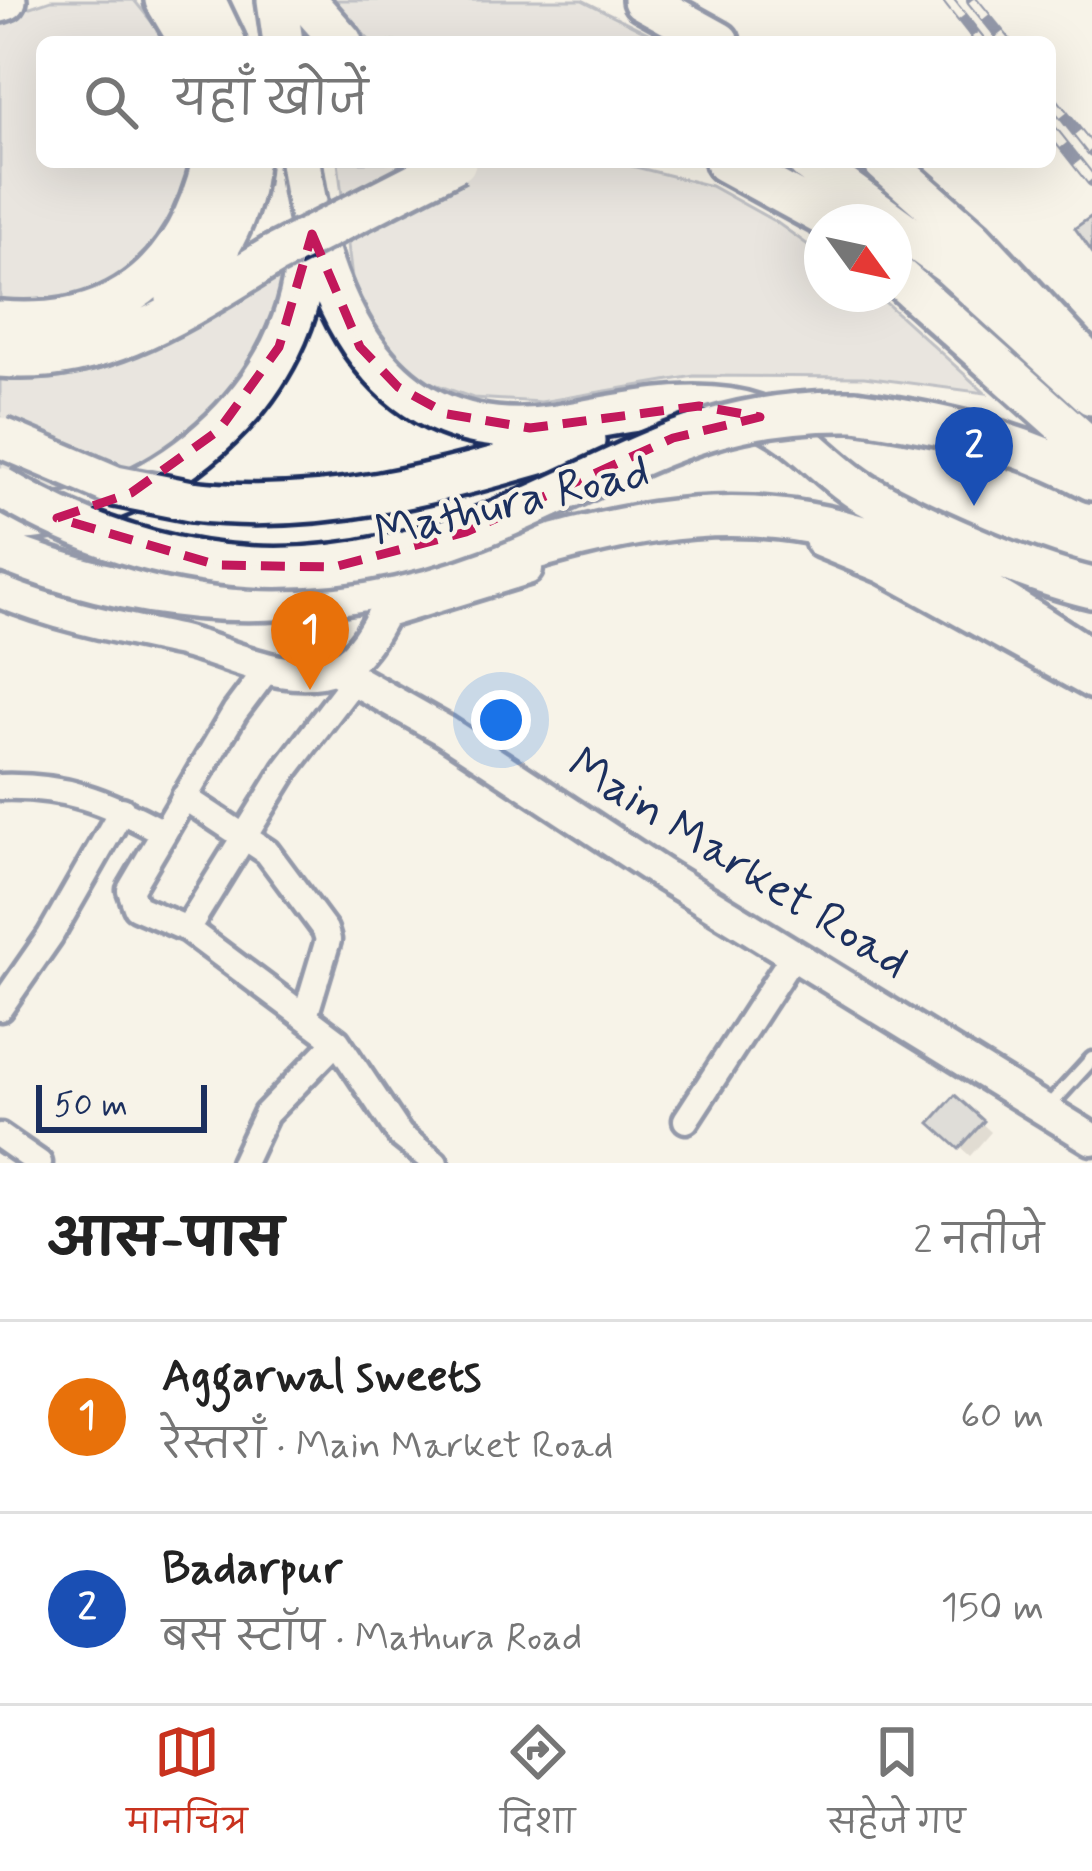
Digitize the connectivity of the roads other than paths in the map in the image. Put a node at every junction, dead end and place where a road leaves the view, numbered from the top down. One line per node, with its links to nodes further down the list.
1 (165, 0): 6 (main road)
2 (205, 0): 7 (main road)
3 (278, 0): 8 (main road)
4 (305, 0): 9 (main road)
5 (643, 0): 10 (main road)
6 (186, 36)
7 (222, 36)
8 (282, 36)
9 (336, 36)
10 (708, 36)
11 (210, 168): 21 (main road)
12 (246, 168): 22 (main road)
13 (301, 168): 18 (main road)
14 (443, 168): 22 (main road, bridge)
15 (736, 168): 19 (main road)
16 (816, 168): 25 (main road)
17 (891, 168): 24 (main road)
18 (305, 201): 26 (main road, Mathura Road); 31 (main road)
19 (804, 205)
20 (912, 289): 28 (main road)
21 (0, 321)
22 (118, 341): 23 (main road)
23 (0, 357)
24 (1092, 369)
25 (1092, 395)
26 (663, 412): 27 (main road, bridge); 33 (main road, Mathura Road)
27 (0, 436)
28 (1092, 450)
29 (1092, 480): 30 (main road, Mathura Road, bridge)
30 (0, 487)
31 (0, 521)
32 (0, 550): 35 (main road, Mathura Road)
33 (1092, 588)
34 (0, 592): 37 (street)
35 (391, 598): 36 (main road, Mathura Road); 38 (street); 39 (street)
36 (1092, 660)
37 (268, 668): 38 (street); 41 (street)
38 (344, 674): 44 (street); 46 (street, Main Market Road)
39 (1092, 683)
40 (0, 787): 42 (street)
41 (184, 797): 43 (street); 44 (street)
42 (122, 810): 43 (street); 47 (street)
43 (163, 832): 45 (street)
44 (243, 833): 45 (street); 48 (street)
45 (188, 929): 48 (street)
46 (794, 954): 51 (street, Main Market Road); 52 (street)
47 (0, 1008)
48 (306, 1013): 49 (street)
49 (337, 1041): 56 (street); 57 (street)
50 (1092, 1059): 51 (lane)
51 (1048, 1108): 54 (street, Main Market Road)
52 (686, 1120)
53 (0, 1136): 55 (street)
54 (1092, 1139)
55 (39, 1163)
56 (243, 1163)
57 (435, 1163)

